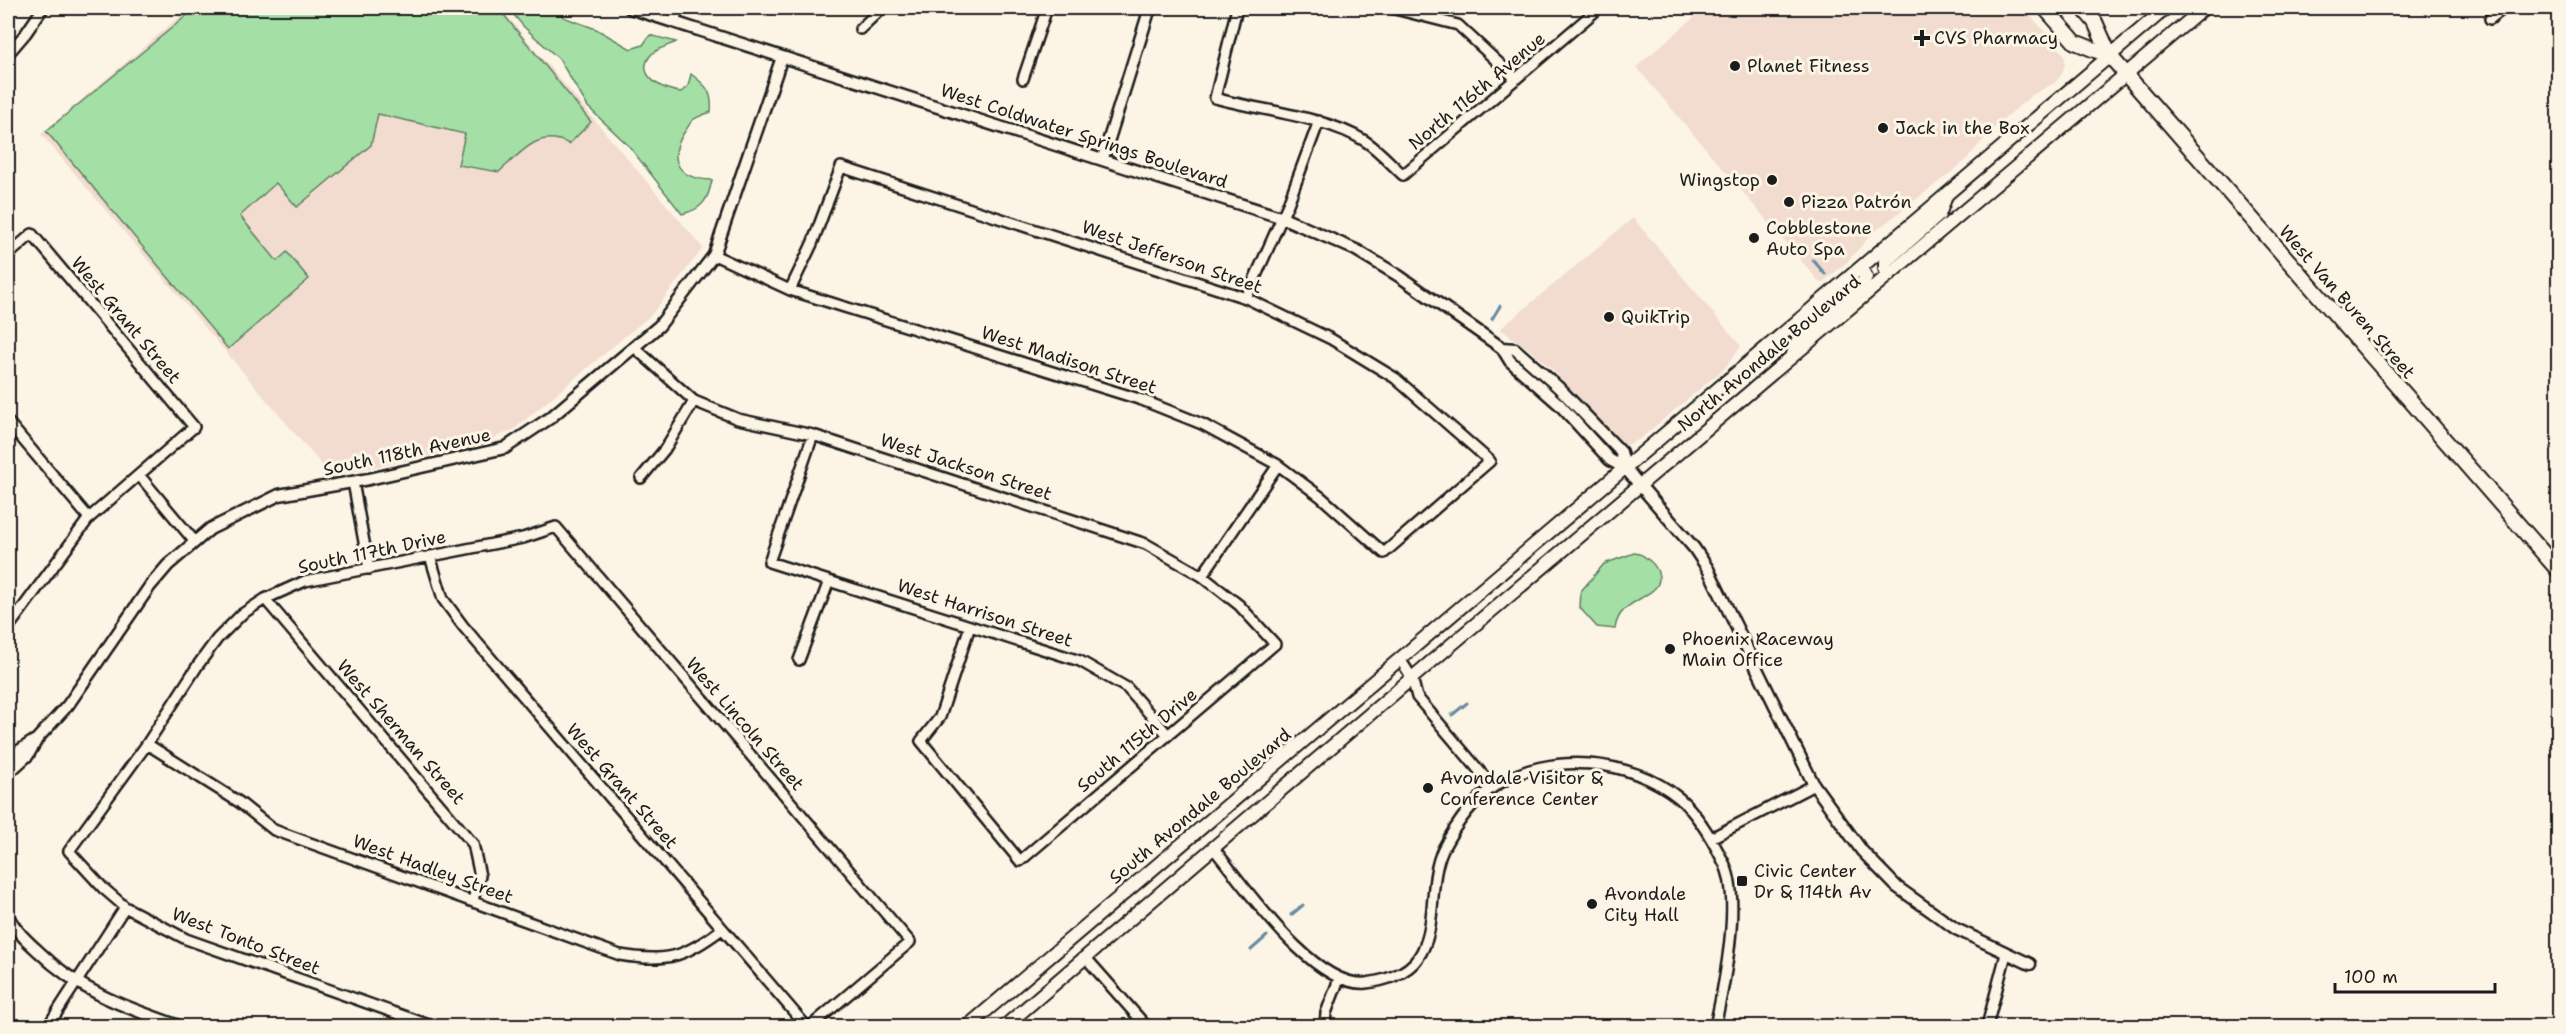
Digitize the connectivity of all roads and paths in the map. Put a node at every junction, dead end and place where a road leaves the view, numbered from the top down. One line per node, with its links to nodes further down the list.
1 (43, 8): 18 (street)
2 (630, 8): 16 (street, West Coldwater Springs Boulevard)
3 (679, 8): 16 (street)
4 (882, 8): 17 (street)
5 (1047, 8): 22 (street)
6 (1150, 8): 25 (street)
7 (1237, 8): 24 (street)
8 (1391, 8): 23 (street)
9 (1599, 8): 23 (street, North 116th Avenue)
10 (2045, 8): 19 (main road, West Van Buren Street)
11 (2083, 8): 19 (main road, West Van Buren Street)
12 (2166, 8): 19 (main road, North Avondale Boulevard)
13 (2204, 8): 21 (main road, North Avondale Boulevard)
14 (2504, 8): 15 (street)
15 (2490, 19)
16 (675, 21): 20 (street, West Coldwater Springs Boulevard)
17 (860, 29)
18 (8, 54)
19 (2110, 56): 21 (main road, West Van Buren Street); 26 (main road, North Avondale Boulevard)
20 (782, 57): 25 (street, West Coldwater Springs Boulevard); 29 (street, South 118th Avenue)
21 (2126, 74): 31 (main road, North Avondale Boulevard); 51 (main road, West Van Buren Street)
22 (1023, 79)
23 (1516, 79): 24 (street, North 116th Avenue)
24 (1319, 121): 27 (street)
25 (1103, 158): 27 (street, West Coldwater Springs Boulevard)
26 (1947, 195): 30 (main road, North Avondale Boulevard); 31 (main road)
27 (1282, 218): 33 (street); 40 (street, West Coldwater Springs Boulevard)
28 (8, 255): 41 (street, West Grant Street)
29 (714, 255): 32 (street, West Madison Street); 34 (street, South 118th Avenue)
30 (1861, 268): 35 (main road); 40 (main road, North Avondale Boulevard)
31 (1889, 275): 35 (main road, North Avondale Boulevard)
32 (790, 290): 33 (street, West Jefferson Street); 39 (street, West Madison Street)
33 (1246, 298): 48 (street, West Jefferson Street)
34 (634, 348): 36 (street, West Jackson Street); 43 (street, South 118th Avenue)
35 (1792, 358): 44 (main road, North Avondale Boulevard)
36 (694, 401): 38 (street, West Jackson Street); 42 (street)
37 (8, 422): 45 (street)
38 (813, 435): 52 (street, West Jackson Street); 53 (street, West Harrison Street)
39 (1278, 465): 48 (street, West Madison Street); 52 (street)
40 (1625, 468): 44 (street, West Coldwater Springs Boulevard); 55 (main road, North Avondale Boulevard)
41 (139, 475): 45 (street); 47 (street)
42 (641, 478)
43 (353, 482): 47 (street, South 118th Avenue); 50 (street)
44 (1640, 487): 61 (main road, North Avondale Boulevard); 67 (street, West Coldwater Springs Boulevard)
45 (89, 518): 57 (street)
46 (556, 527): 49 (street, South 117th Drive); 86 (street, West Lincoln Street)
47 (195, 542): 63 (street, South 118th Avenue)
48 (1384, 553)
49 (430, 556): 50 (street, South 117th Drive); 76 (street, West Grant Street)
50 (369, 569): 54 (street, South 117th Drive)
51 (2559, 570)
52 (1202, 576): 58 (street, West Jackson Street)
53 (829, 581): 56 (street, West Harrison Street); 60 (street)
54 (265, 599): 64 (street, South 117th Drive); 73 (street, West Sherman Street)
55 (1454, 614): 59 (main road, South Avondale Boulevard)
56 (970, 626): 62 (street, West Harrison Street); 62 (street, South 115th Drive)
57 (8, 628)
58 (1275, 644): 62 (street, South 115th Drive)
59 (1400, 659): 61 (street); 69 (main road, South Avondale Boulevard)
60 (799, 660)
61 (1412, 678): 68 (street); 71 (main road)
62 (1168, 735)
63 (37, 740): 65 (street, South 118th Avenue); 66 (street, South 118th Avenue)
64 (147, 744): 72 (street, South 117th Drive); 73 (street, West Hadley Street)
65 (8, 758)
66 (8, 773)
67 (1814, 785): 70 (street); 77 (street)
68 (1493, 787): 70 (street); 80 (street)
69 (1199, 831): 71 (main road); 87 (main road, South Avondale Boulevard)
70 (1711, 838): 91 (street)
71 (1214, 849): 78 (main road); 80 (street)
72 (69, 851): 74 (street, West Tonto Street)
73 (473, 900): 76 (street, West Hadley Street)
74 (125, 907): 81 (street); 84 (street, West Tonto Street)
75 (8, 916): 81 (street)
76 (722, 929): 85 (street, West Grant Street)
77 (2006, 954): 79 (street); 92 (street)
78 (1086, 958): 88 (main road); 89 (street)
79 (2030, 964)
80 (1339, 979): 90 (street)
81 (77, 983): 82 (street); 83 (street)
82 (48, 1026)
83 (179, 1026)
84 (432, 1026)
85 (806, 1026)
86 (811, 1026)
87 (968, 1026)
88 (1005, 1026)
89 (1146, 1026)
90 (1325, 1026)
91 (1715, 1026)
92 (1987, 1026)

